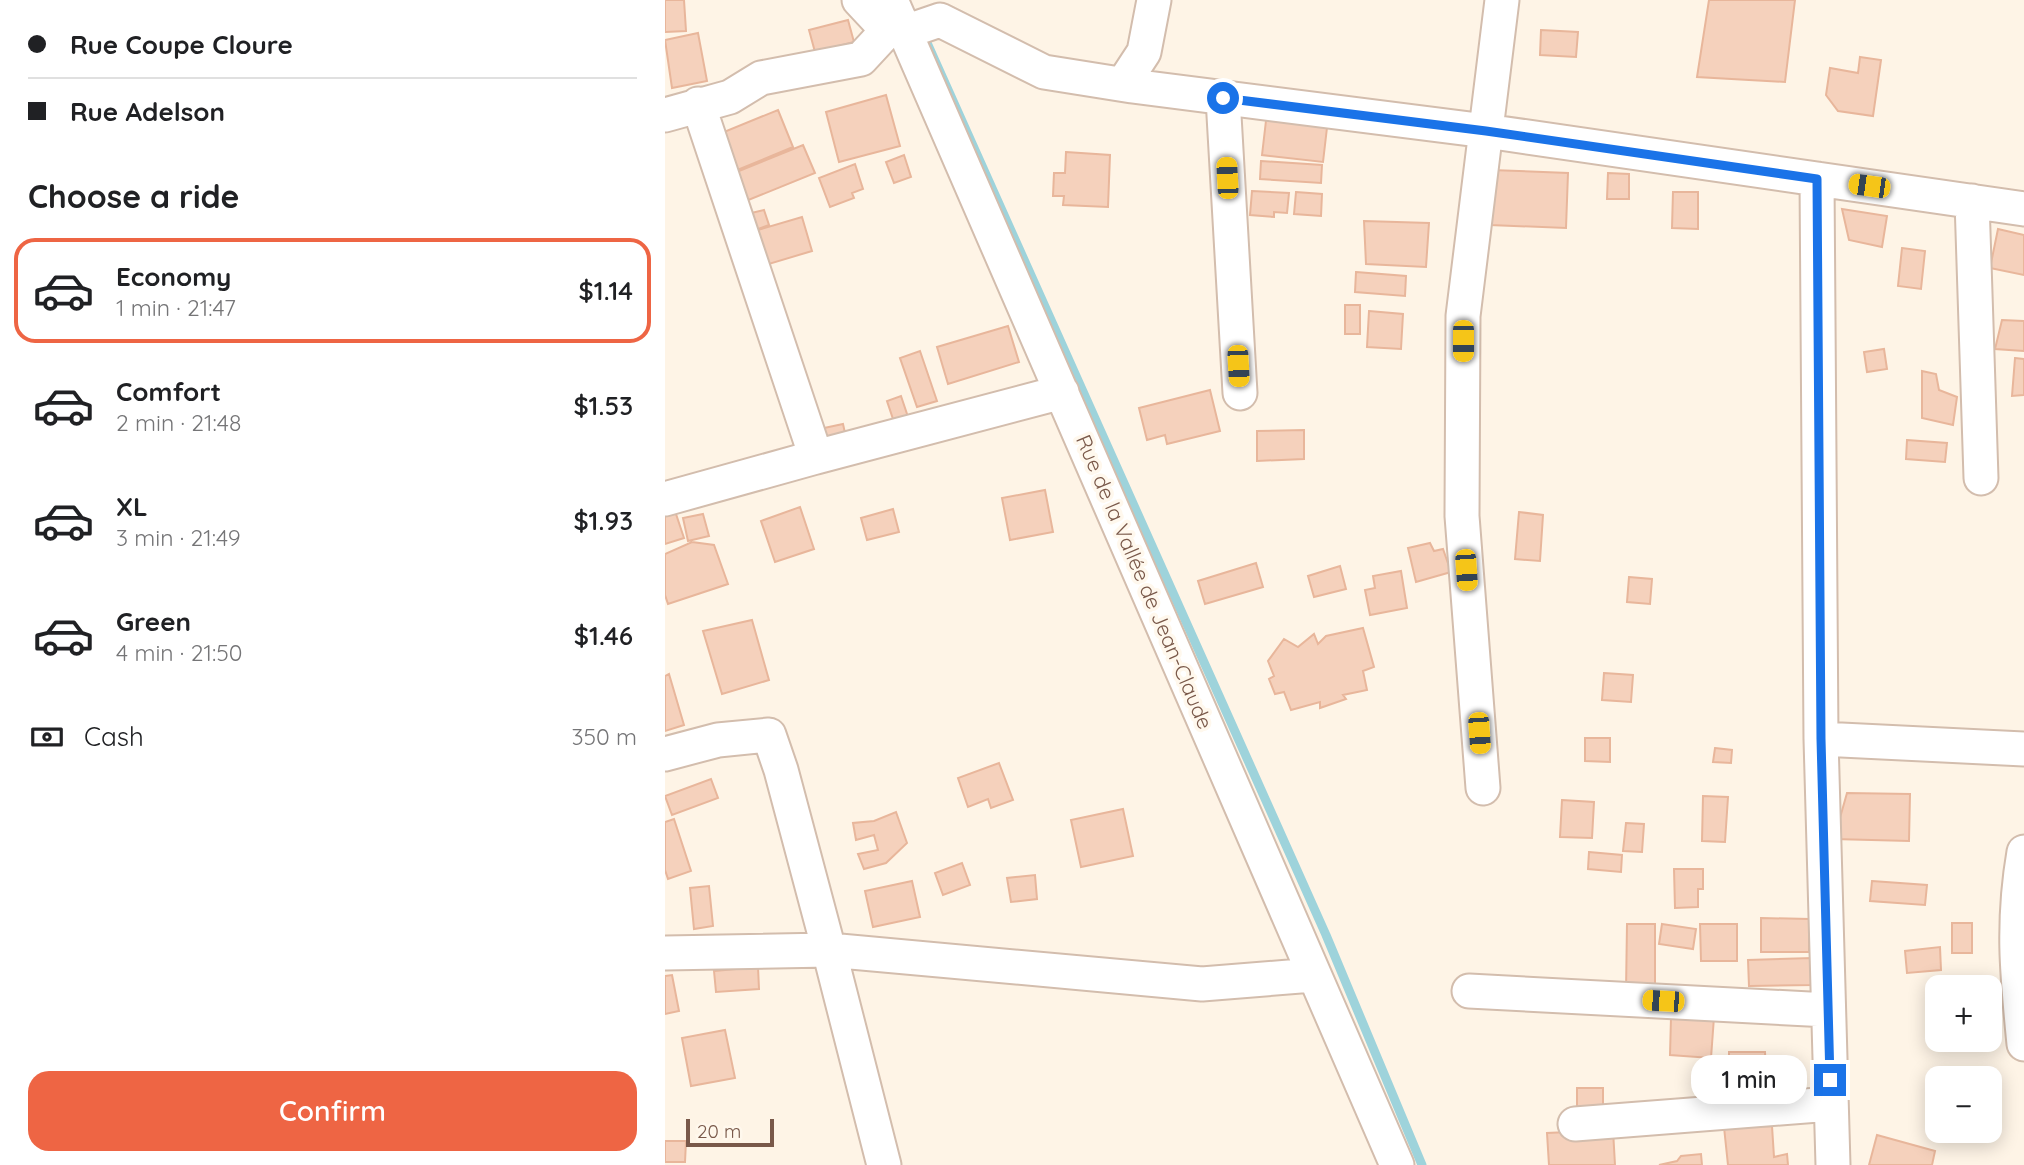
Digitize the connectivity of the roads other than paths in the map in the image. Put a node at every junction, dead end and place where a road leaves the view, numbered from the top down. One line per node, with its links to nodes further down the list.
1 (859, 0): 4 (street)
2 (1154, 0): 5 (street)
3 (1502, 0): 9 (street)
4 (905, 21): 5 (street); 7 (street); 13 (street, Rue de la Vallée de Jean-Claude)
5 (1123, 84): 6 (street)
6 (1223, 98): 9 (street); 14 (street)
7 (698, 104): 8 (street); 15 (street)
8 (665, 115)
9 (1486, 131): 10 (street); 21 (street)
10 (1817, 179): 11 (street); 18 (street)
11 (1972, 201): 12 (street); 16 (street)
12 (2024, 209)
13 (1062, 392): 15 (street); 25 (street, Rue de la Vallée de Jean-Claude)
14 (1240, 393)
15 (816, 457): 17 (street)
16 (1981, 478)
17 (665, 499)
18 (1821, 739): 19 (street); 27 (street)
19 (2024, 749)
20 (665, 754): 23 (street)
21 (1483, 788)
22 (2024, 852): 28 (street)
23 (828, 950): 24 (street); 25 (street); 31 (street)
24 (665, 953)
25 (1313, 975): 32 (street, Rue de la Vallée de Jean-Claude)
26 (1469, 991): 27 (street)
27 (1828, 1010): 29 (street)
28 (2024, 1044)
29 (1831, 1104): 30 (street); 33 (street)
30 (1575, 1124)
31 (884, 1165)
32 (1398, 1165)
33 (1833, 1165)

